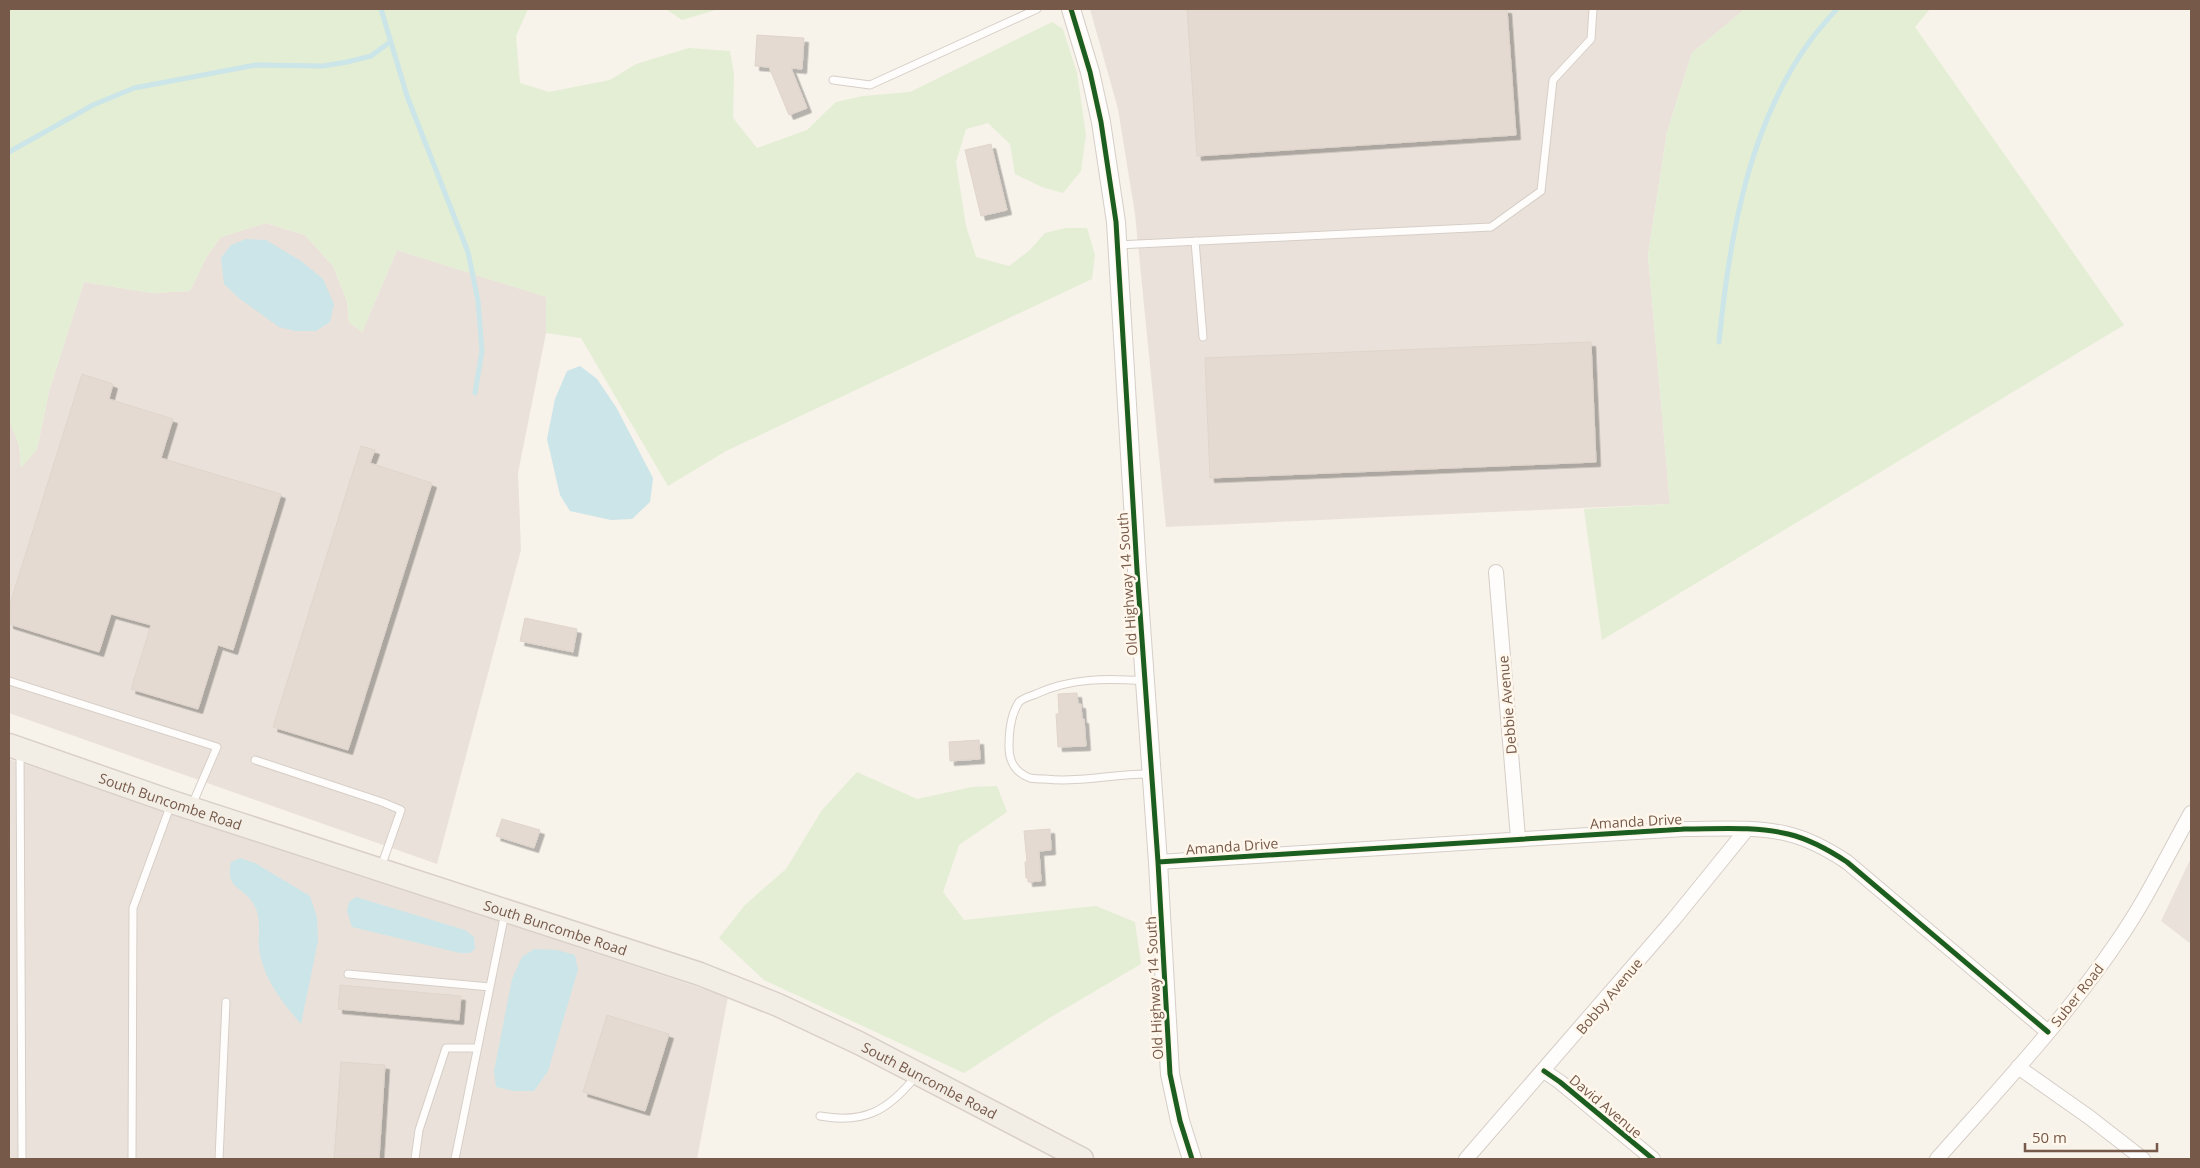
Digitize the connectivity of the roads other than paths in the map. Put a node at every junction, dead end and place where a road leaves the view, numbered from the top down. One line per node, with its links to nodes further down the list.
1 (1037, 9): 4 (lane)
2 (1072, 9): 6 (street, Old Highway 14 South)
3 (1593, 9): 5 (lane)
4 (833, 80)
5 (1195, 241): 6 (lane); 7 (lane)
6 (1117, 246): 10 (street, Old Highway 14 South)
7 (1203, 337)
8 (1496, 572): 17 (street, Debbie Avenue)
9 (9, 681): 14 (lane)
10 (1145, 681): 13 (street, Old Highway 14 South); 13 (lane)
11 (14, 747): 14 (main road, South Buncombe Road); 30 (lane)
12 (255, 760): 19 (lane)
13 (1152, 774): 18 (street, Old Highway 14 South)
14 (181, 805): 19 (main road, South Buncombe Road); 31 (lane)
15 (2191, 813): 24 (street, Suber Road)
16 (1747, 829): 17 (street, Amanda Drive); 24 (street, Amanda Drive); 27 (street, Bobby Avenue)
17 (1518, 838): 18 (street, Amanda Drive)
18 (1158, 862): 36 (street, Old Highway 14 South)
19 (380, 870): 20 (main road, South Buncombe Road)
20 (505, 910): 22 (lane); 28 (main road, South Buncombe Road)
21 (348, 974): 22 (lane)
22 (490, 987): 25 (lane)
23 (226, 1002): 32 (lane)
24 (2048, 1032): 26 (street, Suber Road)
25 (478, 1048): 33 (lane); 34 (lane)
26 (2018, 1067): 39 (street, Suber Road); 40 (street)
27 (1544, 1072): 37 (street, Bobby Avenue); 38 (street, David Avenue)
28 (918, 1074): 29 (lane); 35 (main road, South Buncombe Road)
29 (820, 1116)
30 (22, 1159)
31 (132, 1159)
32 (219, 1159)
33 (415, 1159)
34 (455, 1159)
35 (1082, 1159)
36 (1192, 1159)
37 (1466, 1159)
38 (1653, 1159)
39 (1937, 1159)
40 (2143, 1159)

